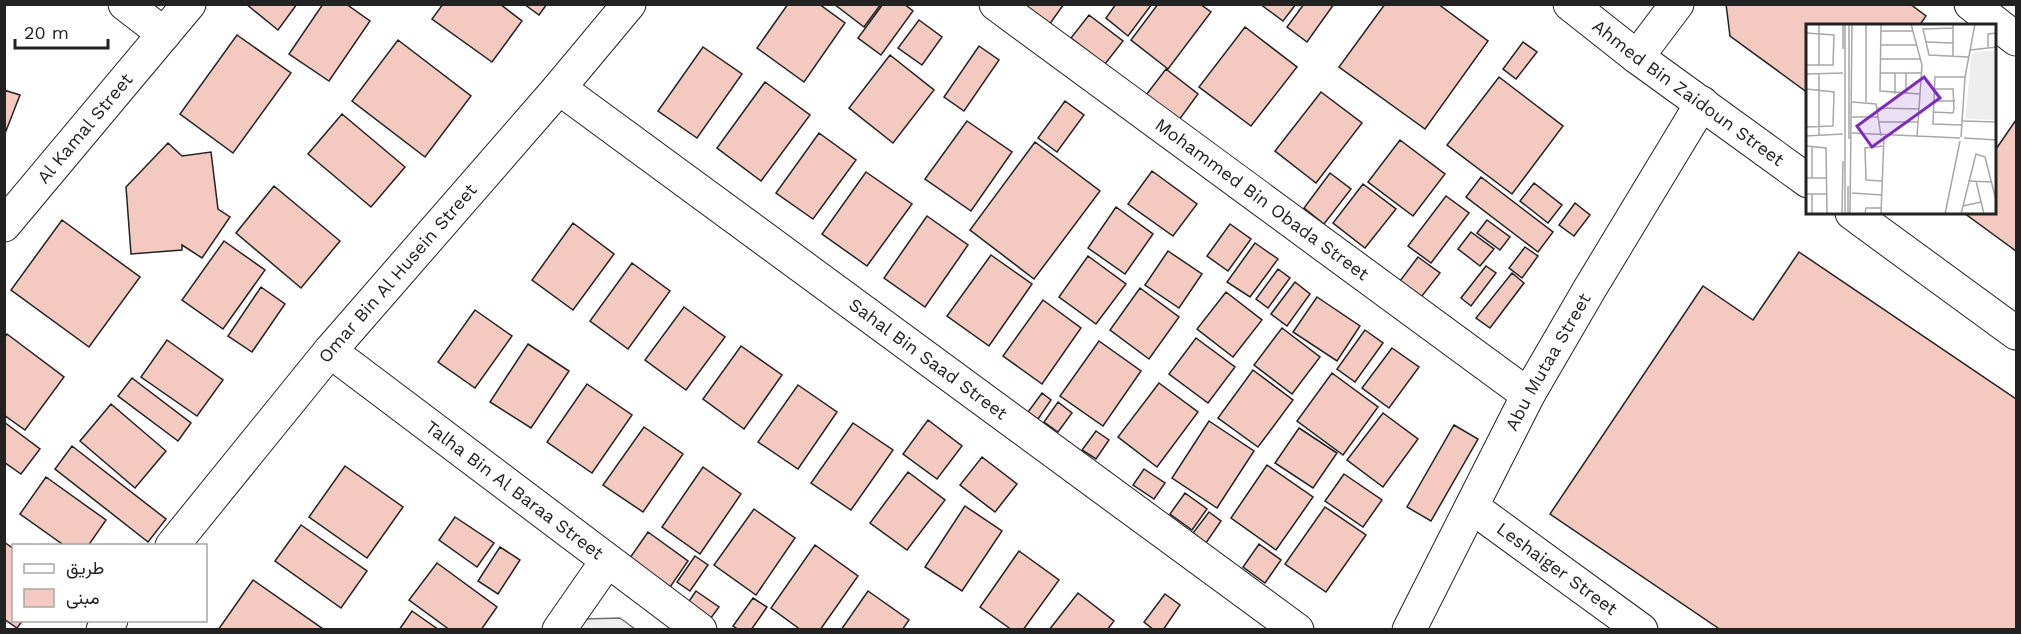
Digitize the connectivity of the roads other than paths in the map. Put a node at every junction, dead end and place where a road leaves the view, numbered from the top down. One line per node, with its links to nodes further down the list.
1 (126, 4): 10 (street)
2 (189, 4): 10 (street, Al Kamal Street)
3 (629, 4): 13 (street, Omar Bin Al Husein Street)
4 (996, 4): 20 (street, Mohammed Bin Obada Street)
5 (1570, 4): 12 (street, Ahmed Bin Zaidoun Street)
6 (1677, 4): 12 (street)
7 (1971, 4): 9 (street)
8 (1997, 24): 11 (street)
9 (1997, 24)
10 (164, 34): 17 (street, Al Kamal Street)
11 (2016, 39)
12 (1637, 57): 14 (street, Ahmed Bin Zaidoun Street)
13 (559, 88): 19 (street, Omar Bin Al Husein Street); 26 (street, Sahal Bin Saad Street)
14 (1702, 104): 15 (street, Ahmed Bin Zaidoun Street); 20 (street, Abu Mutaa Street)
15 (1806, 180)
16 (1853, 214): 18 (street)
17 (4, 225)
18 (2016, 333)
19 (330, 351): 22 (street, Omar Bin Al Husein Street); 23 (street, Talha Bin Al Baraa Street)
20 (1528, 395): 21 (street, Abu Mutaa Street)
21 (1472, 507): 27 (street, Abu Mutaa Street); 28 (street, Leshaiger Street)
22 (174, 544)
23 (607, 561): 24 (street); 25 (street, Talha Bin Al Baraa Street)
24 (559, 630)
25 (700, 630)
26 (1297, 630)
27 (1408, 630)
28 (1641, 630)

